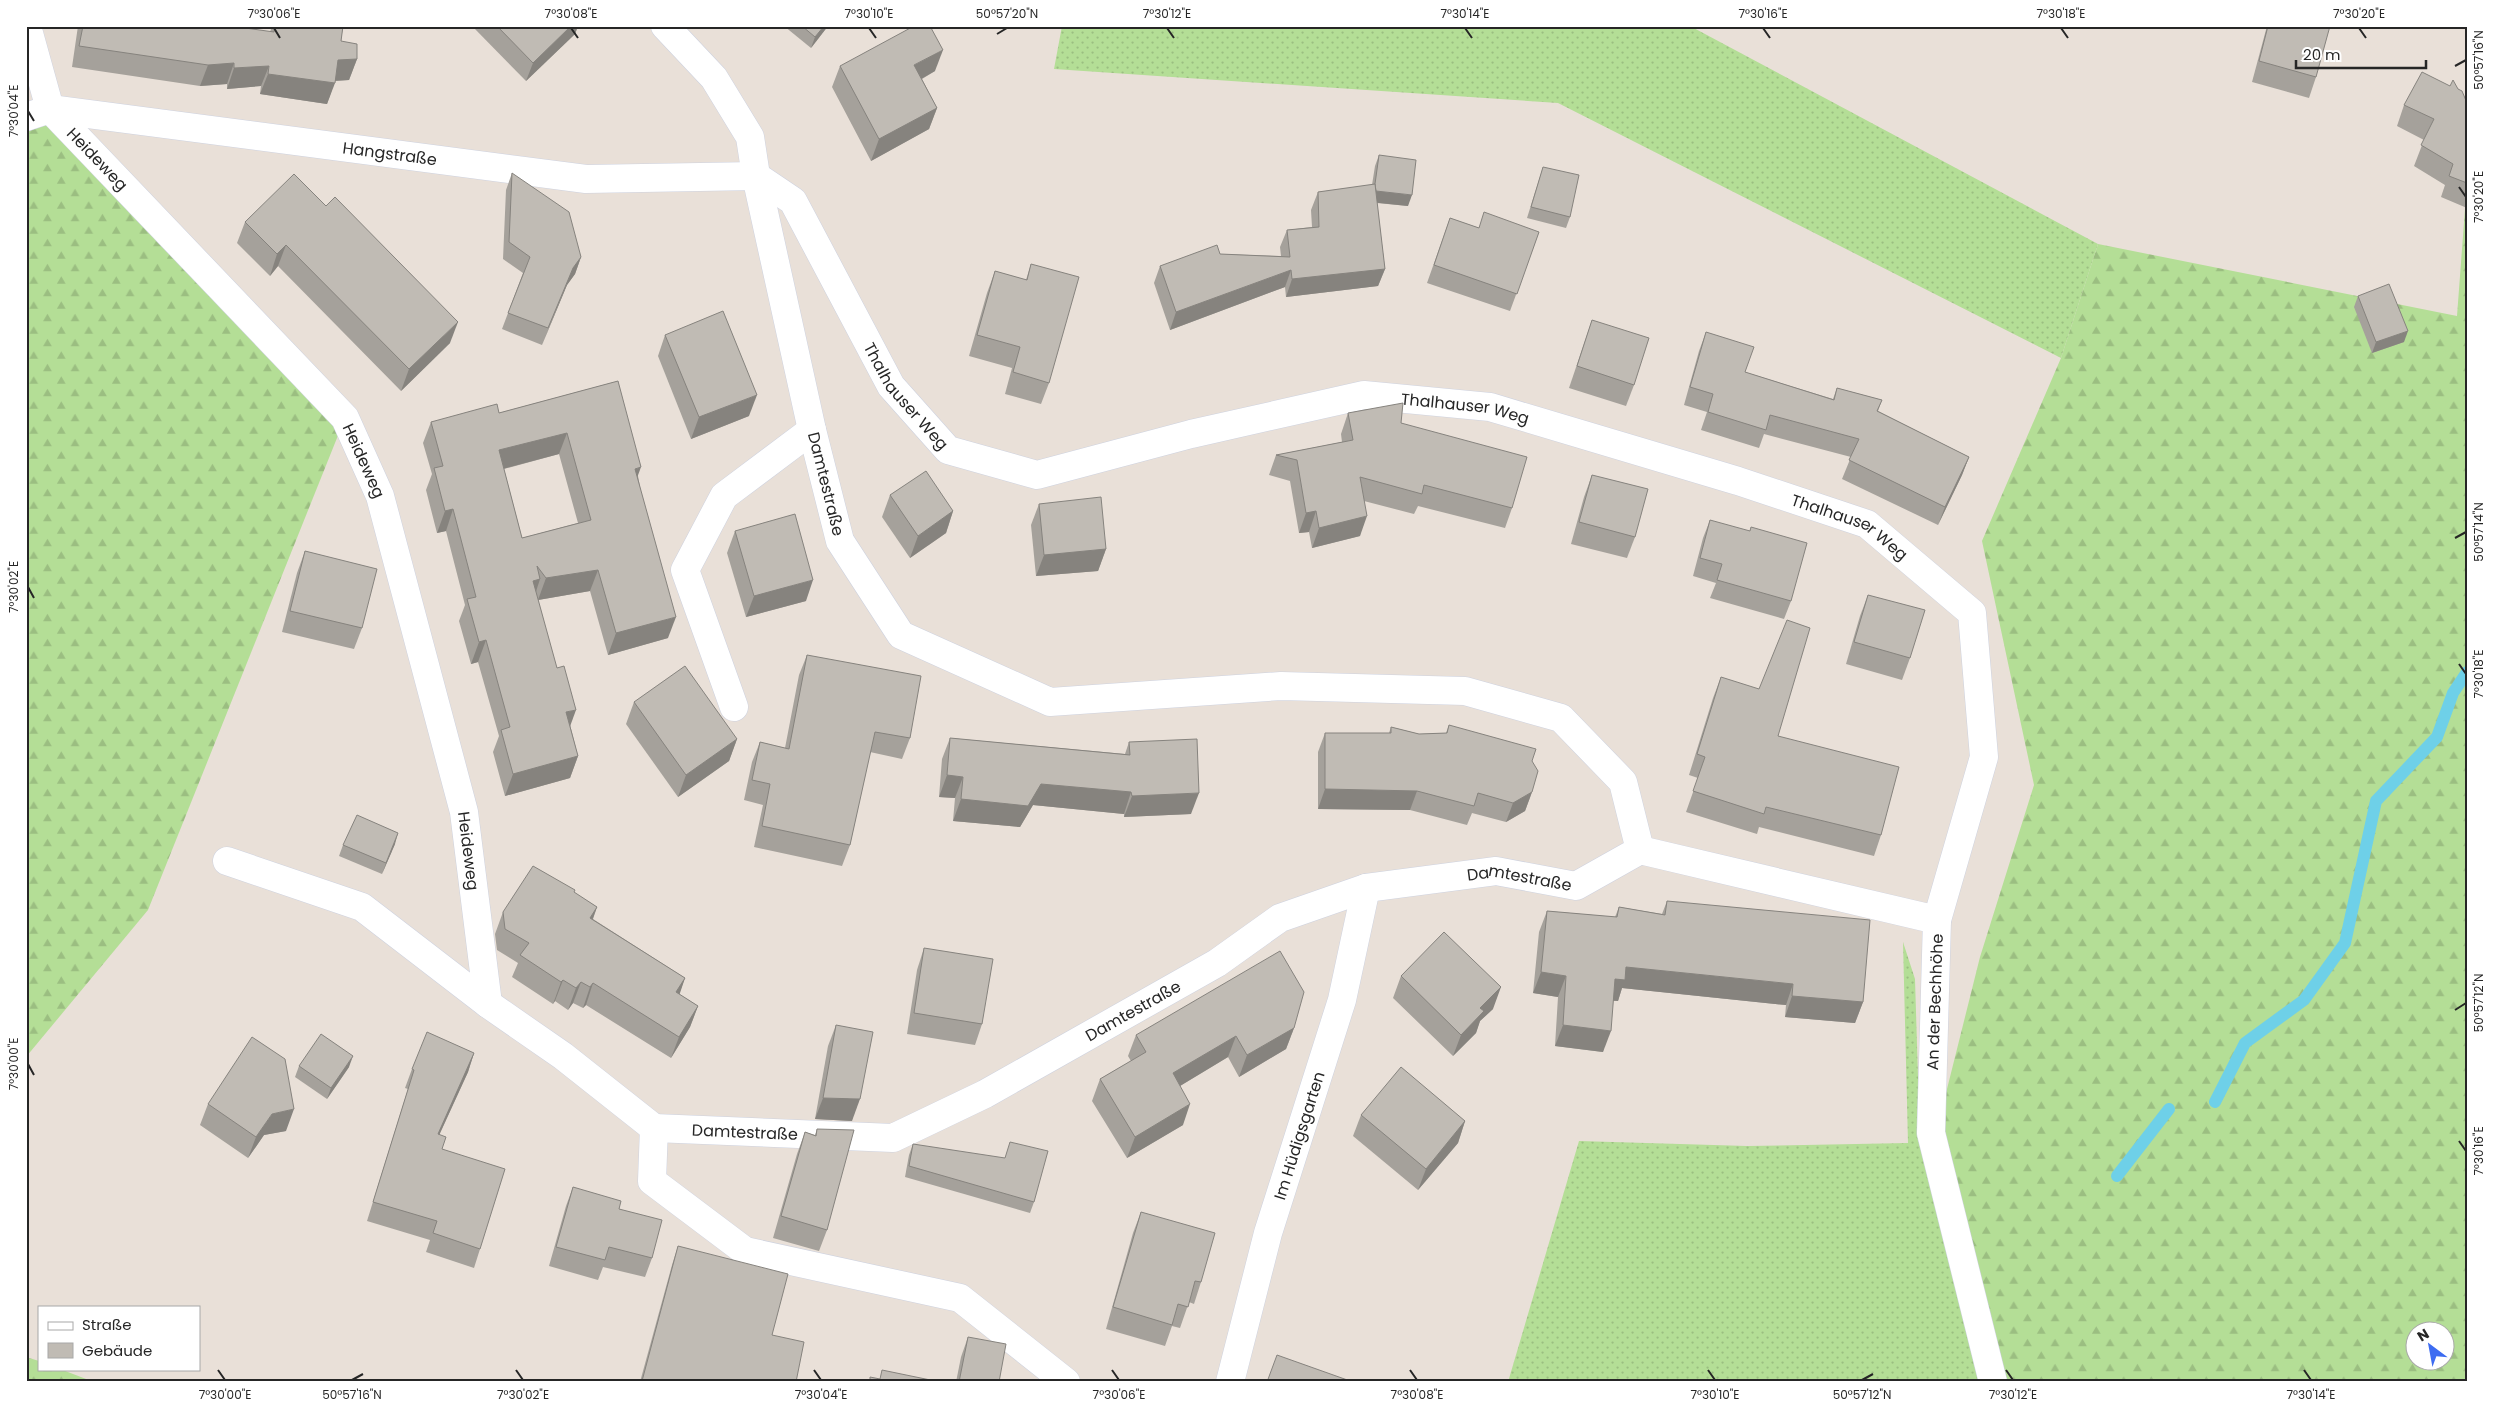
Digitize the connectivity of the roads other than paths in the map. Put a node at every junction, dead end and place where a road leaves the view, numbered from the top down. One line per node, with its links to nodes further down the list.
1 (27, 26): 3 (street, Heideweg)
2 (665, 26): 4 (street, Damtestraße)
3 (38, 113): 4 (street, Hangstraße); 11 (street, Heideweg)
4 (756, 176): 5 (street, Damtestraße); 10 (street, Thalhauser Weg)
5 (812, 430): 6 (street); 7 (street, Damtestraße)
6 (734, 708)
7 (1640, 850): 9 (street, Damtestraße); 10 (street, An der Bechhöhe)
8 (227, 860): 11 (street)
9 (1366, 888): 12 (street, Damtestraße); 14 (street, Im Hüdigsgarten)
10 (1937, 920): 15 (street, An der Bechhöhe)
11 (488, 1004): 12 (street)
12 (654, 1128): 13 (street)
13 (1066, 1382)
14 (1230, 1382)
15 (1993, 1382)

